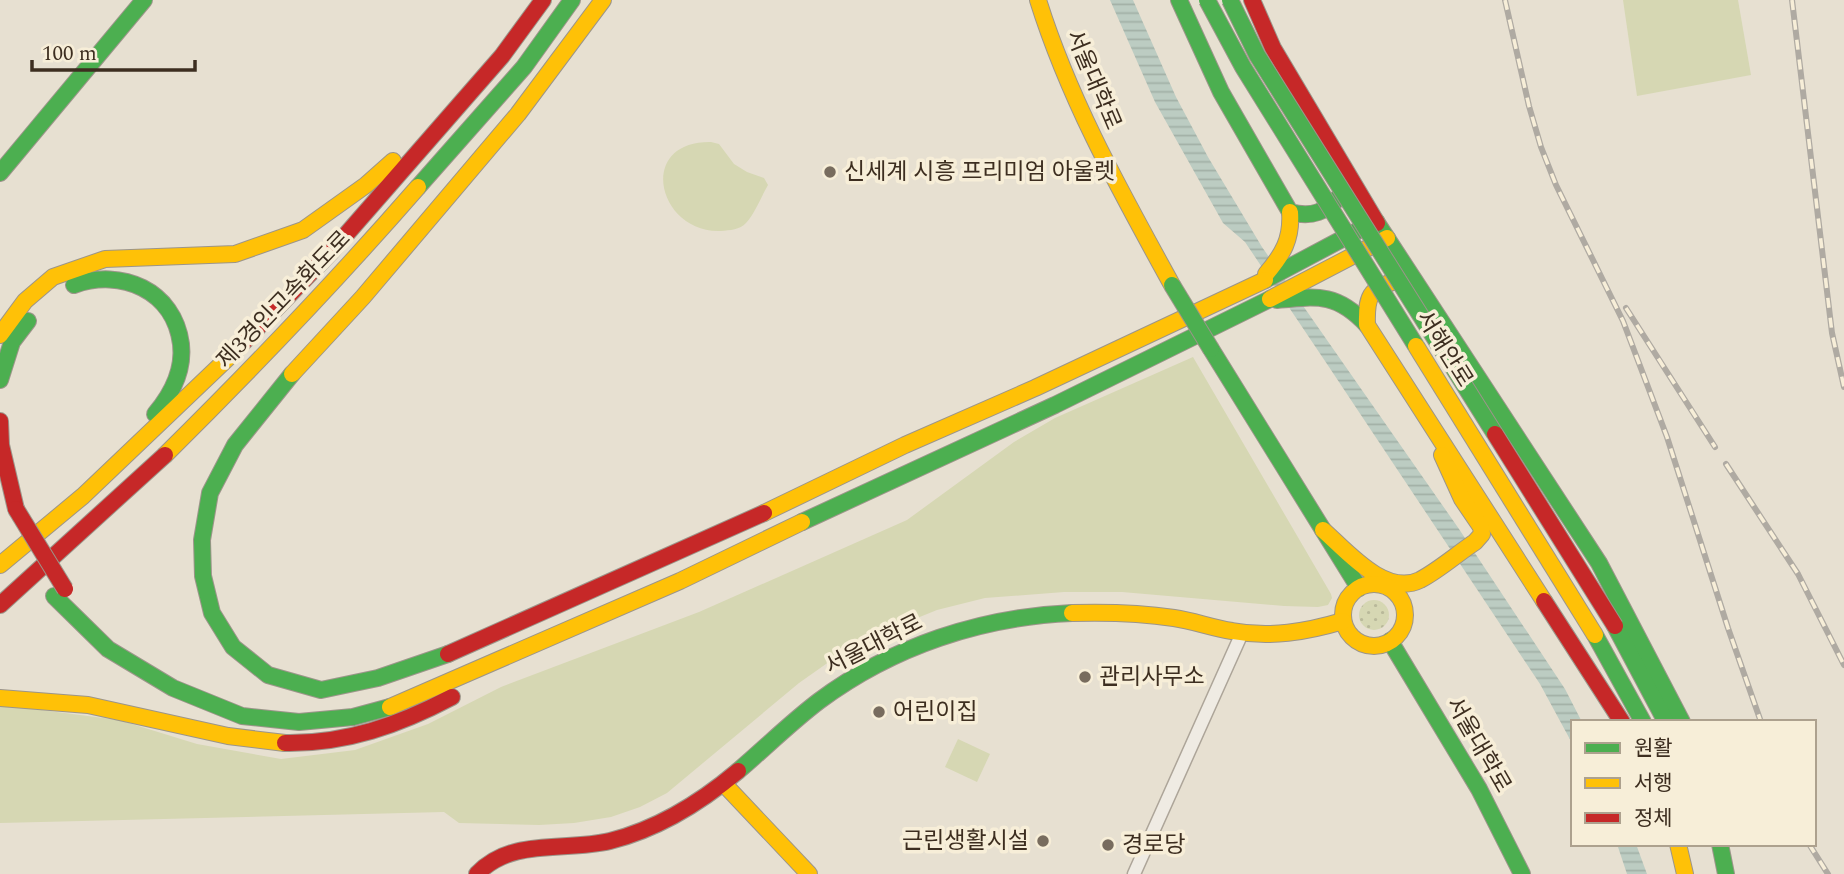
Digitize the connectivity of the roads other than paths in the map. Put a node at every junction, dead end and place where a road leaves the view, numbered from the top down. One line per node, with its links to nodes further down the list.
1 (543, 0): 10 (main road, 제3경인고속화도로)
2 (572, 0): 34 (main road, 제3경인고속화도로)
3 (603, 0): 27 (main road)
4 (1038, 0): 28 (main road, 서울대학로, bridge)
5 (1179, 0): 14 (main road)
6 (1207, 0): 41 (main road, 서해안로, bridge)
7 (1230, 0): 42 (main road, 서해안로, bridge)
8 (1252, 0): 13 (main road)
9 (142, 1): 11 (main road); 12 (main road)
10 (502, 56): 21 (main road); 25 (main road, 제3경인고속화도로)
11 (0, 162)
12 (0, 173)
13 (1347, 175): 14 (main road); 15 (main road)
14 (1290, 212): 17 (main road)
15 (1376, 221): 16 (main road); 17 (main road)
16 (1387, 238): 18 (main road); 19 (main road)
17 (1256, 285): 27 (main road)
18 (1420, 290): 20 (main road); 43 (main road)
19 (1265, 302): 20 (main road); 35 (main road)
20 (1367, 326): 23 (main road)
21 (0, 335)
22 (0, 380): 25 (main road)
23 (1424, 417): 30 (main road); 40 (main road)
24 (0, 421): 26 (main road)
25 (83, 496): 29 (main road, 제3경인고속화도로)
26 (7, 517): 33 (main road, bridge)
27 (755, 517): 33 (main road)
28 (1323, 530): 30 (main road); 32 (main road, 서울대학로)
29 (0, 565)
30 (1419, 584): 31 (main road)
31 (1388, 587): 32 (main road); 38 (main road)
32 (1359, 588): 36 (main road)
33 (59, 592): 35 (main road)
34 (0, 606)
35 (589, 621): 39 (main road)
36 (1343, 621): 37 (main road, 서울대학로); 38 (main road)
37 (1242, 633): 44 (main road, 서울대학로); 49 (street)
38 (1390, 641): 50 (main road, 서울대학로)
39 (0, 698)
40 (1621, 720)
41 (1642, 720)
42 (1664, 720)
43 (1681, 720)
44 (724, 784): 47 (main road, 서울대학로); 48 (main road)
45 (1678, 846): 51 (main road)
46 (1720, 846): 52 (main road)
47 (477, 874)
48 (809, 874)
49 (1134, 874)
50 (1522, 874)
51 (1685, 874)
52 (1726, 874)

